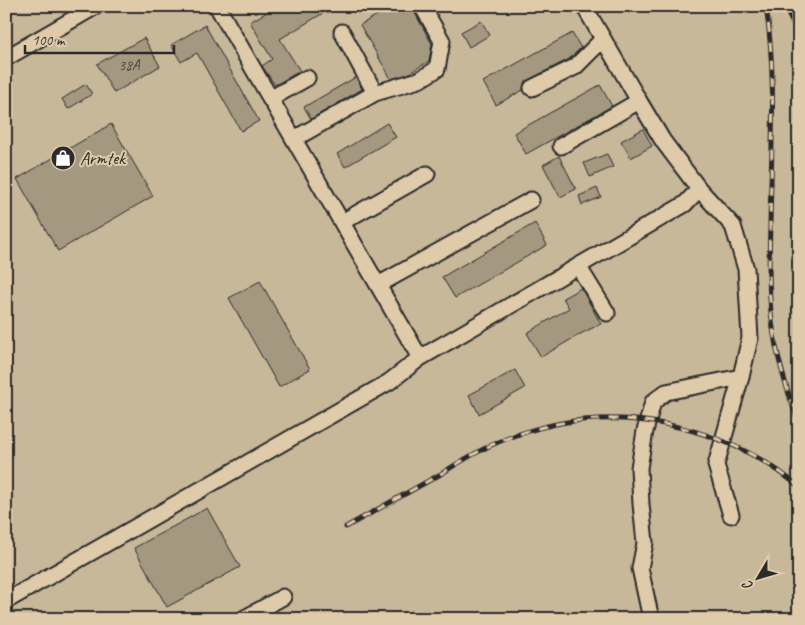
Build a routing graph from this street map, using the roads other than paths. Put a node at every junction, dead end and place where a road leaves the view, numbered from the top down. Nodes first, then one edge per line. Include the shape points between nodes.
1 (96, 6) edge
2 (217, 6) edge
3 (422, 6) edge
4 (584, 6) edge
5 (342, 32) dead end
6 (603, 39) junction
7 (6, 58) edge
8 (307, 78) dead end
9 (532, 88) dead end
10 (375, 93) junction
11 (270, 99) junction
12 (639, 100) junction
13 (294, 139) junction
14 (561, 146) dead end
15 (427, 174) dead end
16 (699, 189) junction
17 (531, 200) dead end
18 (342, 222) junction
19 (578, 266) junction
20 (378, 285) junction
21 (606, 313) dead end
22 (420, 358) junction
23 (741, 377) junction
24 (731, 515) dead end
25 (283, 597) dead end
26 (6, 602) edge
27 (243, 619) edge
28 (651, 619) edge

1 - 7 street
2 - 11 street
3 - 10 street via 442,41 437,69 419,80
4 - 6 street
5 - 10 street
6 - 9 street via 576,68
6 - 12 street
8 - 11 street
10 - 13 street
11 - 13 street
12 - 14 street
12 - 16 street via 663,141
13 - 18 street
15 - 18 street
16 - 19 street via 685,204
16 - 23 street via 732,226 746,269 750,338
17 - 20 street
18 - 20 street
19 - 21 street
19 - 22 street
20 - 22 street
22 - 26 street via 389,382
23 - 24 street via 716,465
23 - 28 street via 666,392 653,402 639,468 645,543 640,568
25 - 27 street

